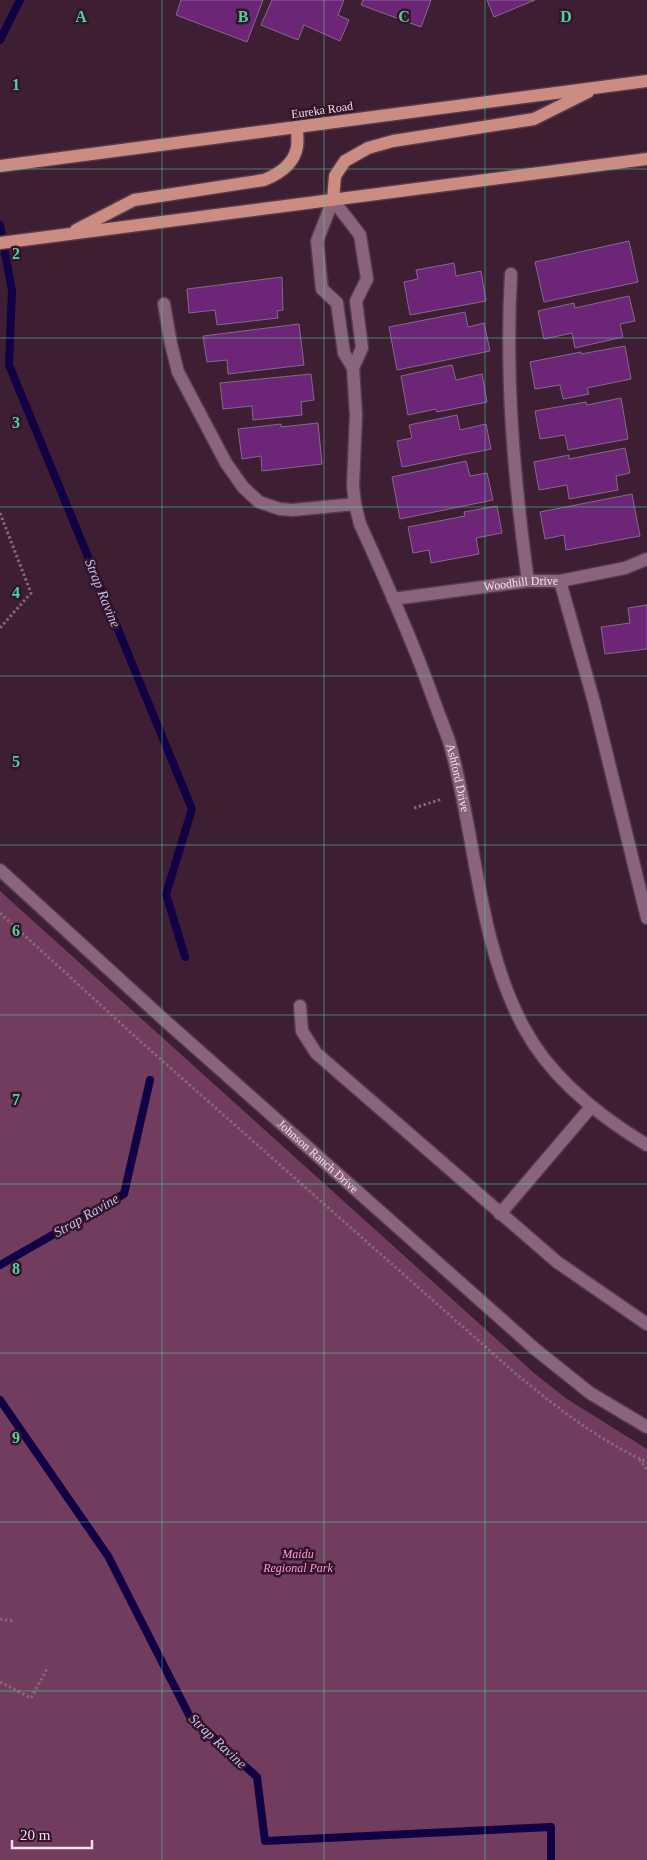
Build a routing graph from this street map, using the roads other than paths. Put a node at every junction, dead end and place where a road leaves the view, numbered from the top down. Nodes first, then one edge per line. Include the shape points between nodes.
1 (647, 81) edge
2 (597, 87) junction
3 (297, 127) junction
4 (647, 158) edge
5 (0, 166) edge
6 (333, 200) junction
7 (67, 234) junction
8 (0, 243) edge
9 (512, 274) dead end
10 (356, 301) junction
11 (337, 303) junction
12 (164, 304) dead end
13 (353, 368) junction
14 (355, 504) junction
15 (647, 559) edge
16 (528, 581) junction
17 (560, 582) junction
18 (393, 598) junction
19 (0, 870) edge
20 (647, 918) edge
21 (300, 1006) dead end
22 (592, 1107) junction
23 (647, 1145) edge
24 (500, 1214) junction
25 (647, 1324) edge
26 (647, 1427) edge

1 - 2 main road, Eureka Road
2 - 3 main road, Eureka Road
2 - 6 main road via 534,119 393,141 368,148 345,161 335,176
3 - 5 main road, Eureka Road
3 - 7 main road via 297,148 289,164 273,176 134,200
4 - 6 main road
6 - 7 main road
6 - 10 street via 360,235 367,279
6 - 11 street via 317,241 322,289
7 - 8 main road
9 - 16 street via 509,310 511,422
10 - 11 street
10 - 13 street, Ashford Drive via 362,348
11 - 13 street, Ashford Drive via 344,354
12 - 14 street via 178,372 226,464 247,492 259,502 280,509
13 - 14 street, Ashford Drive
14 - 18 street, Ashford Drive via 360,524
15 - 17 street, Woodhill Drive via 624,568
16 - 17 street, Woodhill Drive
16 - 18 street, Woodhill Drive
17 - 20 street via 594,702
18 - 22 street, Ashford Drive via 448,740 500,974 523,1027 551,1068
19 - 26 street, Johnson Ranch Drive via 535,1349 590,1393
21 - 24 street via 302,1030 316,1053
22 - 23 street, Ashford Drive
22 - 24 street
24 - 25 street via 557,1262

